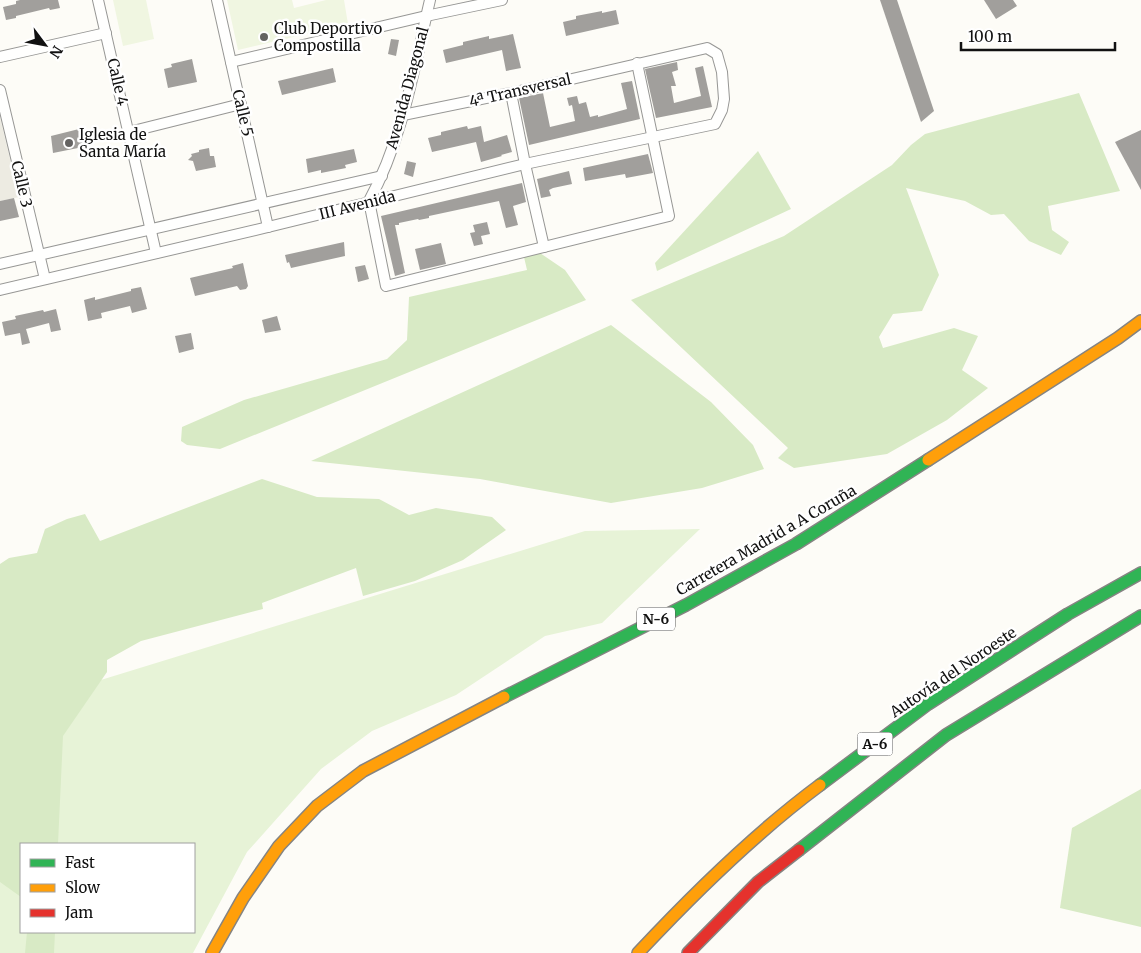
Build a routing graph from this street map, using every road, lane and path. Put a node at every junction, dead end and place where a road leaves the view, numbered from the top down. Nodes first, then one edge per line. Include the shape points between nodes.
1 (98, 0) edge
2 (217, 0) edge
3 (430, 0) edge
4 (502, 0) edge
5 (426, 16) junction
6 (106, 33) junction
7 (0, 57) edge
8 (231, 62) junction
9 (637, 63) junction
10 (0, 90) edge
11 (511, 93) junction
12 (241, 104) junction
13 (403, 115) junction
14 (715, 124) joint
15 (129, 132) junction
16 (653, 138) junction
17 (525, 164) junction
18 (382, 176) junction
19 (368, 201) junction
20 (263, 203) junction
21 (268, 227) junction
22 (151, 230) junction
23 (544, 247) junction
24 (156, 253) junction
25 (39, 255) junction
26 (0, 264) edge
27 (45, 279) junction
28 (0, 290) edge
29 (1141, 321) edge
30 (1141, 573) edge
31 (1141, 616) edge
32 (212, 953) edge
33 (638, 953) edge
34 (688, 953) edge

1 - 6 street, Calle 4
2 - 8 street, Calle 5
3 - 5 street, Avenida Diagonal
4 - 5 street
5 - 8 street
5 - 13 street, Avenida Diagonal
6 - 7 street
6 - 15 street, Calle 4
8 - 12 street, Calle 5
9 - 11 street, 4ª Transversal
9 - 14 street, 4ª Transversal via 707,48 716,54 722,72 724,99
9 - 16 street
10 - 25 street, Calle 3
11 - 13 street, 4ª Transversal
11 - 17 street
12 - 15 street
12 - 20 street, Calle 5
13 - 18 street, Avenida Diagonal
14 - 16 street, III Avenida
15 - 22 street, Calle 4
16 - 17 street, III Avenida
16 - 23 street via 669,216
17 - 19 street, III Avenida
17 - 23 street
18 - 19 street, Avenida Diagonal
18 - 20 street, III Avenida
19 - 21 street, III Avenida
19 - 23 street via 386,286
20 - 21 street, Calle 5
20 - 22 street, III Avenida
21 - 24 street, III Avenida
22 - 24 street, Calle 4
22 - 25 street, III Avenida
24 - 27 street, III Avenida
25 - 26 street, III Avenida
25 - 27 street, Calle 3
27 - 28 street, III Avenida
29 - 32 highway, Carretera Madrid a A Coruña / N-6 via 796,544 686,605 362,771 317,806 279,846 243,898
30 - 33 highway, Autovía del Noroeste / A-6 via 1068,614 928,704 797,802 685,903
31 - 34 highway, A-6 via 946,735 758,882

